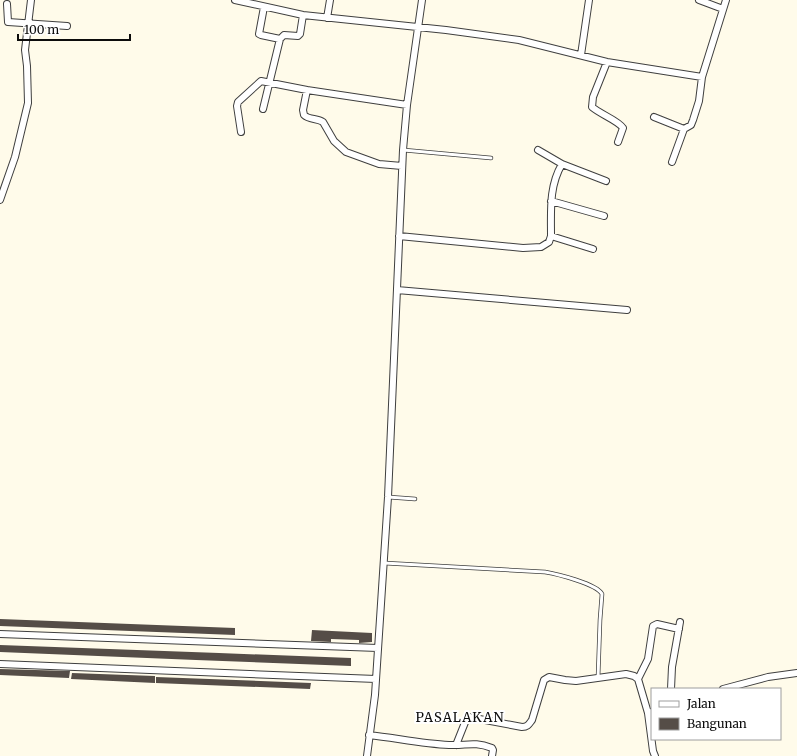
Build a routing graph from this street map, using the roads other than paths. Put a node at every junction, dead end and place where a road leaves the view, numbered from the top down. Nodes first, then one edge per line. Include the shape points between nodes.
1 (31, 0) edge
2 (235, 0) edge
3 (330, 0) edge
4 (422, 0) edge
5 (589, 0) edge
6 (699, 0) edge
7 (726, 0) edge
8 (7, 4) dead end
9 (264, 7) junction
10 (723, 9) junction
11 (303, 15) junction
12 (327, 18) junction
13 (28, 23) junction
14 (67, 26) dead end
15 (419, 28) junction
16 (280, 39) junction
17 (581, 55) junction
18 (607, 62) junction
19 (702, 77) junction
20 (269, 82) junction
21 (307, 90) junction
22 (406, 105) junction
23 (262, 109) dead end
24 (654, 117) dead end
25 (684, 129) junction
26 (241, 132) dead end
27 (618, 142) dead end
28 (402, 150) junction
29 (538, 150) dead end
30 (491, 158) dead end
31 (672, 162) dead end
32 (562, 164) junction
33 (402, 166) junction
34 (606, 181) dead end
35 (0, 200) edge
36 (551, 201) junction
37 (604, 216) dead end
38 (399, 236) junction
39 (551, 236) junction
40 (593, 249) dead end
41 (397, 290) junction
42 (628, 310) dead end
43 (388, 497) junction
44 (415, 499) dead end
45 (383, 563) junction
46 (0, 634) edge
47 (378, 648) junction
48 (0, 664) edge
49 (797, 673) edge
50 (598, 678) junction
51 (376, 679) junction
52 (638, 679) junction
53 (671, 688) edge
54 (727, 688) edge
55 (650, 713) edge
56 (651, 726) edge
57 (369, 735) junction
58 (652, 740) edge
59 (456, 745) junction
60 (367, 756) edge
61 (492, 756) edge
62 (656, 756) edge

1 - 13 street
2 - 9 street
3 - 12 street
4 - 15 street
5 - 17 street
6 - 10 street
7 - 10 street
8 - 13 street via 8,22
9 - 11 street
9 - 16 street via 259,34
10 - 19 street
11 - 12 street
11 - 16 street via 300,34 287,34
12 - 15 street
13 - 14 street
13 - 35 street via 25,50 28,96 26,114
15 - 17 street via 518,40
15 - 22 street
16 - 20 street
17 - 18 street
18 - 19 street
18 - 27 street via 593,97 592,107 622,125
19 - 25 street via 693,120 691,125
20 - 21 street
20 - 23 street
20 - 26 street via 261,81 238,102
21 - 22 street
21 - 33 street via 304,114 323,122 341,149 379,164
22 - 28 street
24 - 25 street
25 - 31 street
28 - 30 lane
28 - 33 street
29 - 32 street
32 - 34 street
32 - 36 street via 554,181
33 - 38 street
36 - 37 street
36 - 39 street
38 - 39 street via 523,248 546,246
38 - 41 street
39 - 40 street
41 - 42 street
41 - 43 street
43 - 44 lane
43 - 45 street
45 - 47 street
45 - 50 lane via 545,572 560,574 596,588 602,594
46 - 47 street
47 - 51 street
48 - 51 street
49 - 54 street via 768,677
50 - 52 street via 626,674
50 - 59 street via 576,681 549,677 544,680 529,725 522,727 470,717 466,720
51 - 57 street
52 - 53 street via 648,659 652,626 679,626
52 - 55 street
55 - 56 street
57 - 59 street
57 - 60 street
58 - 62 street
59 - 61 street via 484,745 493,749

